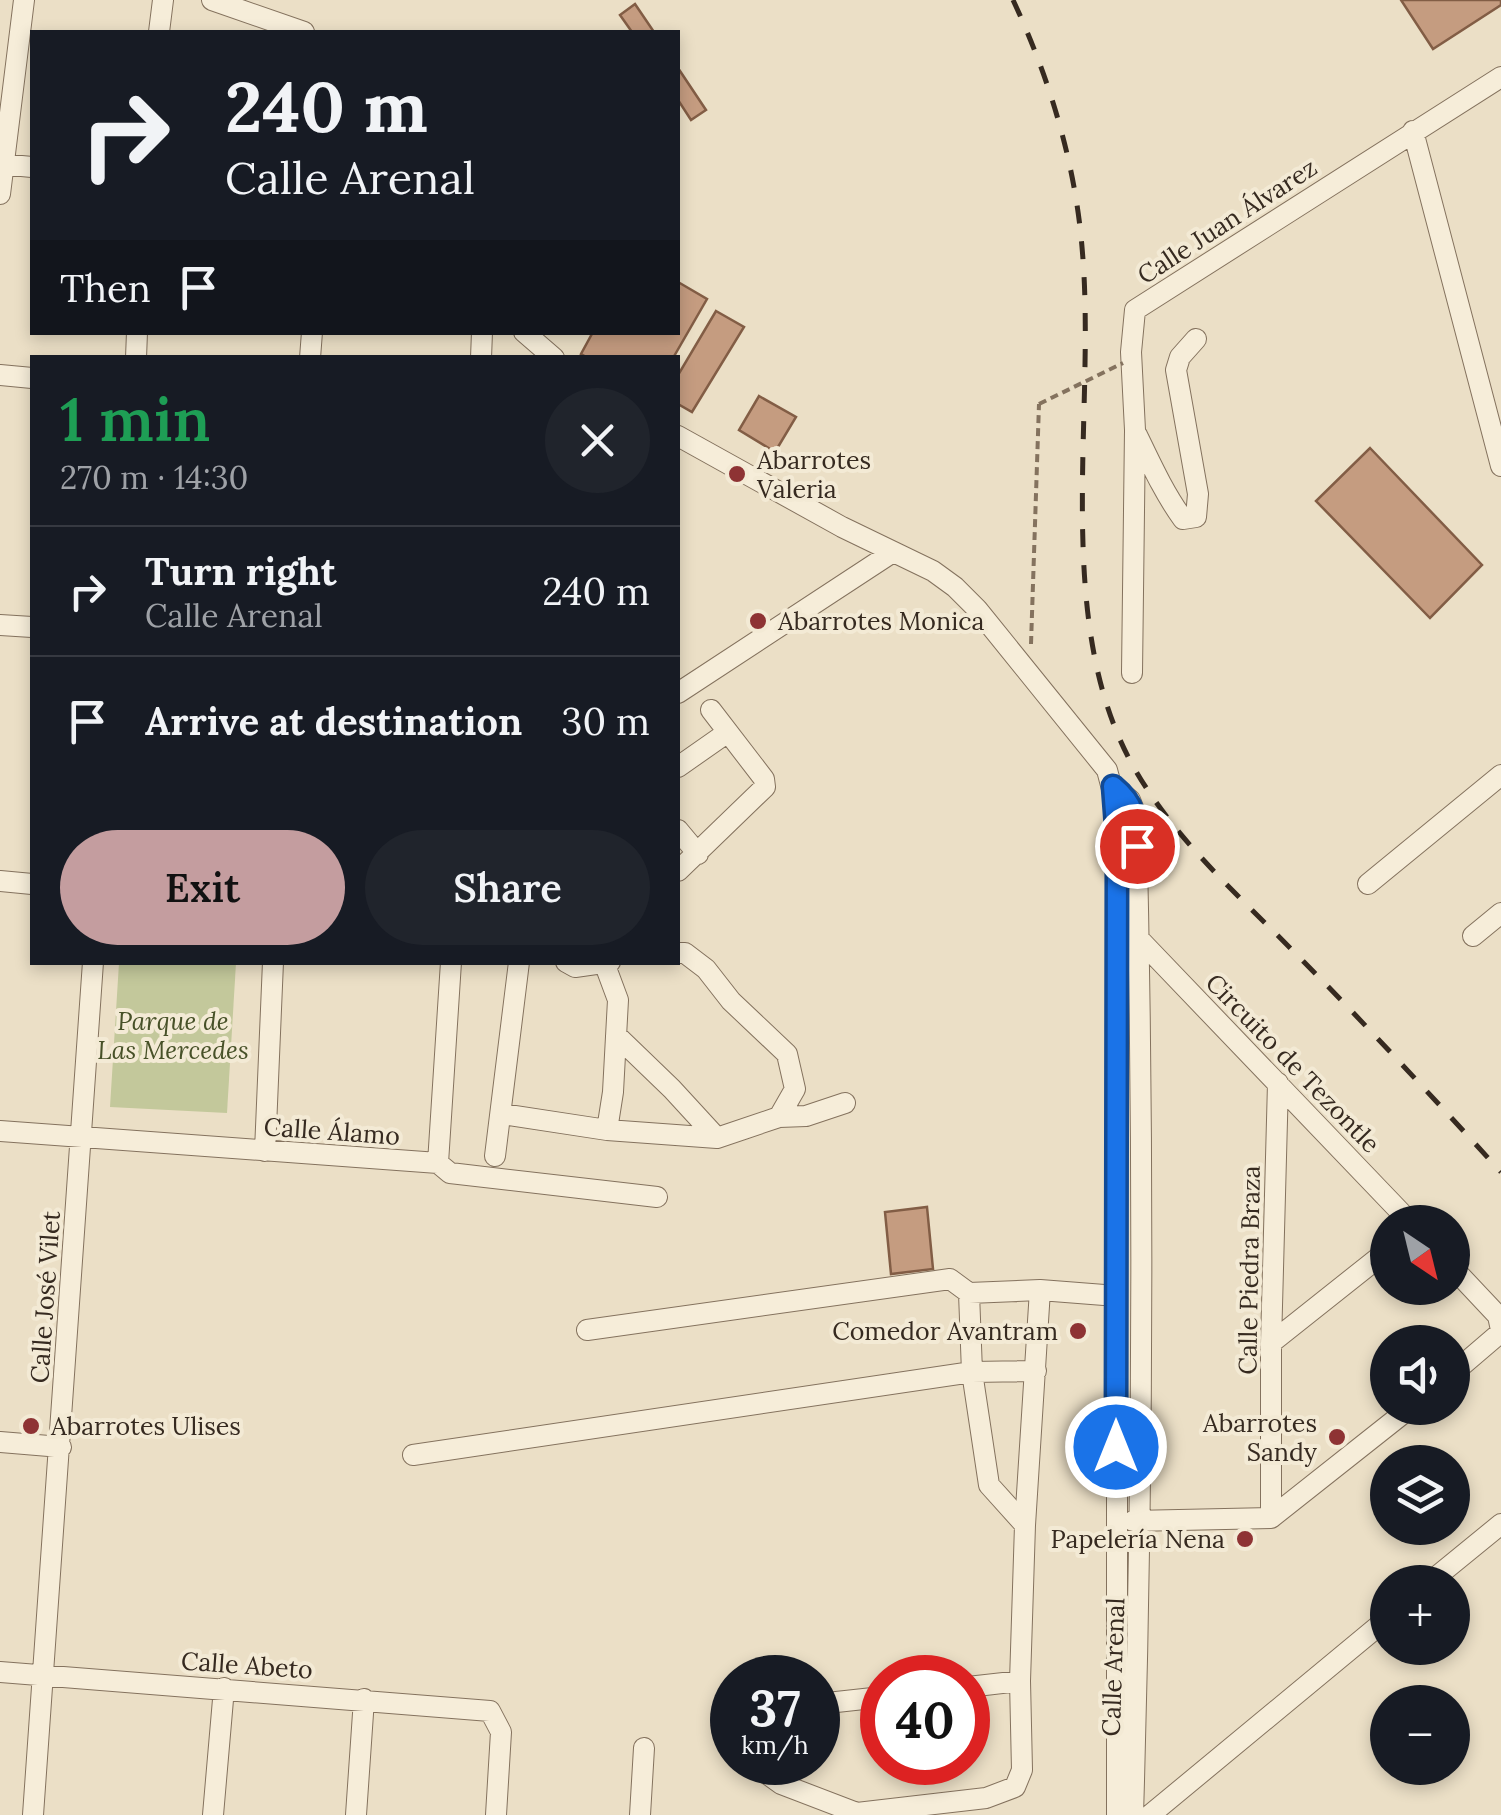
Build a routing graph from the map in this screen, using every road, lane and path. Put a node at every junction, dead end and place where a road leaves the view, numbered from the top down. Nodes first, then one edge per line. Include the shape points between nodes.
1 (24, 0) edge
2 (163, 0) edge
3 (212, 0) edge
4 (159, 30) edge
5 (298, 30) edge
6 (1501, 77) edge
7 (1413, 131) junction
8 (2, 164) edge
9 (30, 167) edge
10 (0, 194) edge
11 (527, 335) edge
12 (1196, 339) dead end
13 (551, 355) edge
14 (1123, 363) dead end
15 (0, 376) edge
16 (30, 378) edge
17 (1134, 430) junction
18 (680, 437) edge
19 (1501, 466) edge
20 (893, 552) junction
21 (0, 624) edge
22 (30, 627) edge
23 (1018, 659) junction
24 (1132, 673) dead end
25 (683, 685) edge
26 (711, 710) dead end
27 (728, 732) junction
28 (680, 766) edge
29 (1501, 774) edge
30 (1113, 786) junction
31 (680, 832) edge
32 (698, 854) junction
33 (680, 869) edge
34 (0, 881) edge
35 (30, 884) edge
36 (1368, 884) dead end
37 (1501, 913) edge
38 (1473, 936) dead end
39 (1139, 939) junction
40 (680, 953) edge
41 (92, 965) edge
42 (274, 965) edge
43 (450, 965) edge
44 (519, 965) edge
45 (571, 965) edge
46 (597, 965) edge
47 (608, 965) edge
48 (616, 1035) junction
49 (1278, 1082) junction
50 (845, 1103) dead end
51 (502, 1114) junction
52 (778, 1118) junction
53 (606, 1130) junction
54 (0, 1131) edge
55 (716, 1138) junction
56 (81, 1139) junction
57 (265, 1151) junction
58 (495, 1156) dead end
59 (438, 1164) junction
60 (656, 1197) dead end
61 (1394, 1205) edge
62 (1370, 1264) edge
63 (1470, 1286) edge
64 (1040, 1290) junction
65 (969, 1292) junction
66 (1116, 1296) junction
67 (587, 1330) dead end
68 (1501, 1331) edge
69 (1271, 1342) junction
70 (1470, 1358) edge
71 (972, 1372) junction
72 (1036, 1372) junction
73 (1389, 1425) edge
74 (0, 1442) edge
75 (60, 1447) junction
76 (413, 1456) dead end
77 (1271, 1518) junction
78 (1142, 1520) junction
79 (1116, 1522) junction
80 (1501, 1524) edge
81 (1025, 1525) junction
82 (1451, 1565) edge
83 (1370, 1633) edge
84 (0, 1672) edge
85 (42, 1674) junction
86 (1020, 1681) junction
87 (990, 1684) edge
88 (224, 1688) junction
89 (364, 1699) junction
90 (644, 1748) dead end
91 (784, 1785) edge
92 (33, 1815) edge
93 (212, 1815) edge
94 (356, 1815) edge
95 (496, 1815) edge
96 (640, 1815) edge
97 (1117, 1815) edge
98 (1133, 1815) edge
99 (1150, 1815) edge

1 - 8 street
2 - 4 street
3 - 5 street
6 - 7 street, Calle Juan Álvarez
7 - 17 street, Calle Juan Álvarez via 1135,310
7 - 19 street
8 - 9 street
8 - 10 street
11 - 13 street
12 - 17 street via 1176,370 1198,494 1196,518 1183,519
14 - 23 path, bridge via 1039,404 1031,648
15 - 16 street
17 - 24 street, Calle Juan Álvarez
18 - 20 street
20 - 23 street via 955,587
20 - 25 street
21 - 22 street
23 - 30 street
26 - 27 street
27 - 28 street
27 - 32 street via 765,787
29 - 36 street
30 - 39 street, Calle Arenal via 1136,815
30 - 66 street, Calle Arenal
31 - 32 street
32 - 33 street
34 - 35 street
37 - 38 street
39 - 49 street, Circuito de Tezontle
39 - 78 street, Calle Arenal
40 - 52 street via 706,969 787,1054 795,1089
41 - 56 street, Calle José Vilet
42 - 57 street
43 - 59 street
44 - 51 street
45 - 46 street
47 - 48 street via 618,1000
48 - 53 street
48 - 55 street
49 - 61 street, Circuito de Tezontle
49 - 69 street, Calle Piedra Braza
50 - 52 street
51 - 53 street
51 - 58 street
52 - 55 street
53 - 55 street
54 - 56 street, Calle Álamo
56 - 57 street, Calle Álamo
56 - 75 street, Calle José Vilet
57 - 59 street, Calle Álamo
59 - 60 street, Calle Álamo via 450,1173
62 - 69 street
63 - 68 street via 1498,1316
64 - 65 street
64 - 66 street
64 - 72 street
65 - 67 street via 950,1279
65 - 71 street
66 - 79 street, Calle Arenal
68 - 70 street
69 - 77 street, Calle Piedra Braza
71 - 72 street
71 - 76 street
71 - 81 street via 989,1485
72 - 81 street
73 - 77 street
74 - 75 street
75 - 85 street, Calle José Vilet
77 - 78 street
78 - 79 street
78 - 98 street, Calle Arenal
79 - 97 street, Calle Arenal
80 - 82 street
81 - 86 street
83 - 99 street
84 - 85 street, Calle Abeto
85 - 88 street, Calle Abeto
85 - 92 street, Calle José Vilet
86 - 87 street
86 - 91 street via 1022,1770 1014,1786 986,1798 858,1812
88 - 89 street, Calle Abeto
88 - 93 street
89 - 94 street
89 - 95 street, Calle Abeto via 490,1711 502,1732
90 - 96 street

